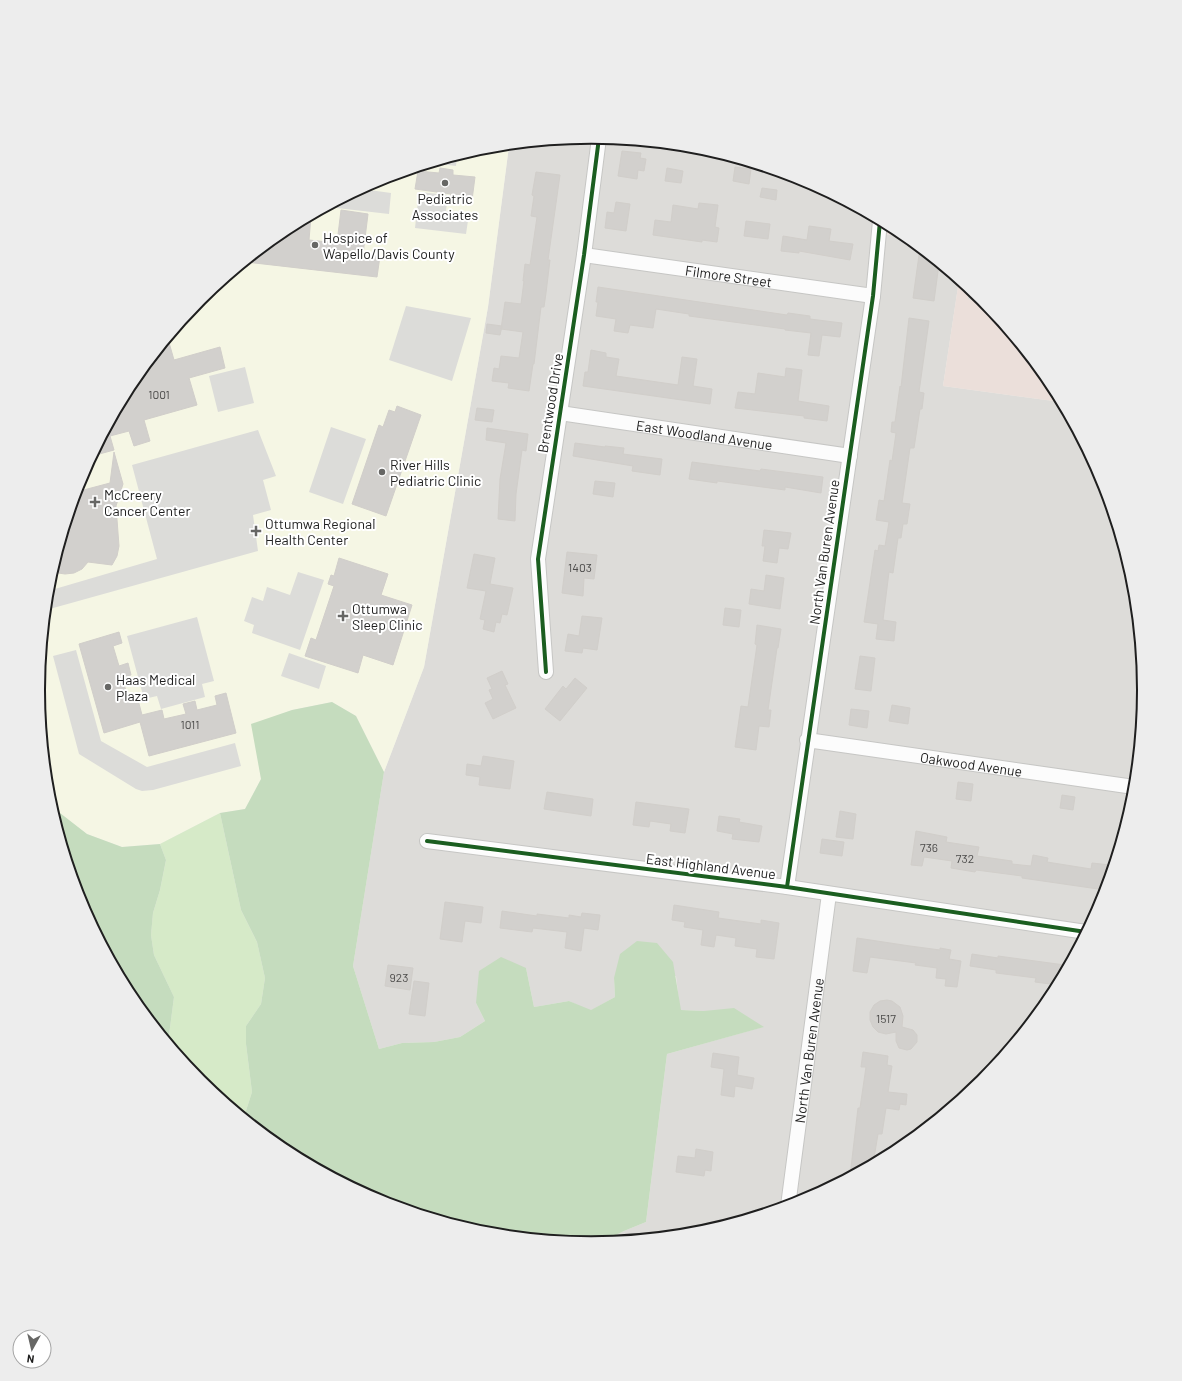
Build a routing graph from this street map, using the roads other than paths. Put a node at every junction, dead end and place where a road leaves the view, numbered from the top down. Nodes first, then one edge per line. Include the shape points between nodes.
1 (598, 144) edge
2 (879, 228) edge
3 (584, 255) junction
4 (873, 296) junction
5 (560, 413) junction
6 (850, 456) junction
7 (546, 672) dead end
8 (807, 740) junction
9 (1129, 786) edge
10 (427, 842) dead end
11 (787, 887) junction
12 (829, 894) junction
13 (1081, 931) edge
14 (789, 1199) edge

1 - 3 street, Brentwood Drive
2 - 4 street, North Van Buren Avenue
3 - 4 street, Filmore Street
3 - 5 street, Brentwood Drive
4 - 6 street, North Van Buren Avenue
5 - 6 street, East Woodland Avenue
5 - 7 street, Brentwood Drive via 538,559
6 - 8 street, North Van Buren Avenue
8 - 9 street, Oakwood Avenue
8 - 11 street, North Van Buren Avenue
10 - 11 street, East Highland Avenue
11 - 12 street, East Highland Avenue
12 - 13 street, East Highland Avenue
12 - 14 street, North Van Buren Avenue

